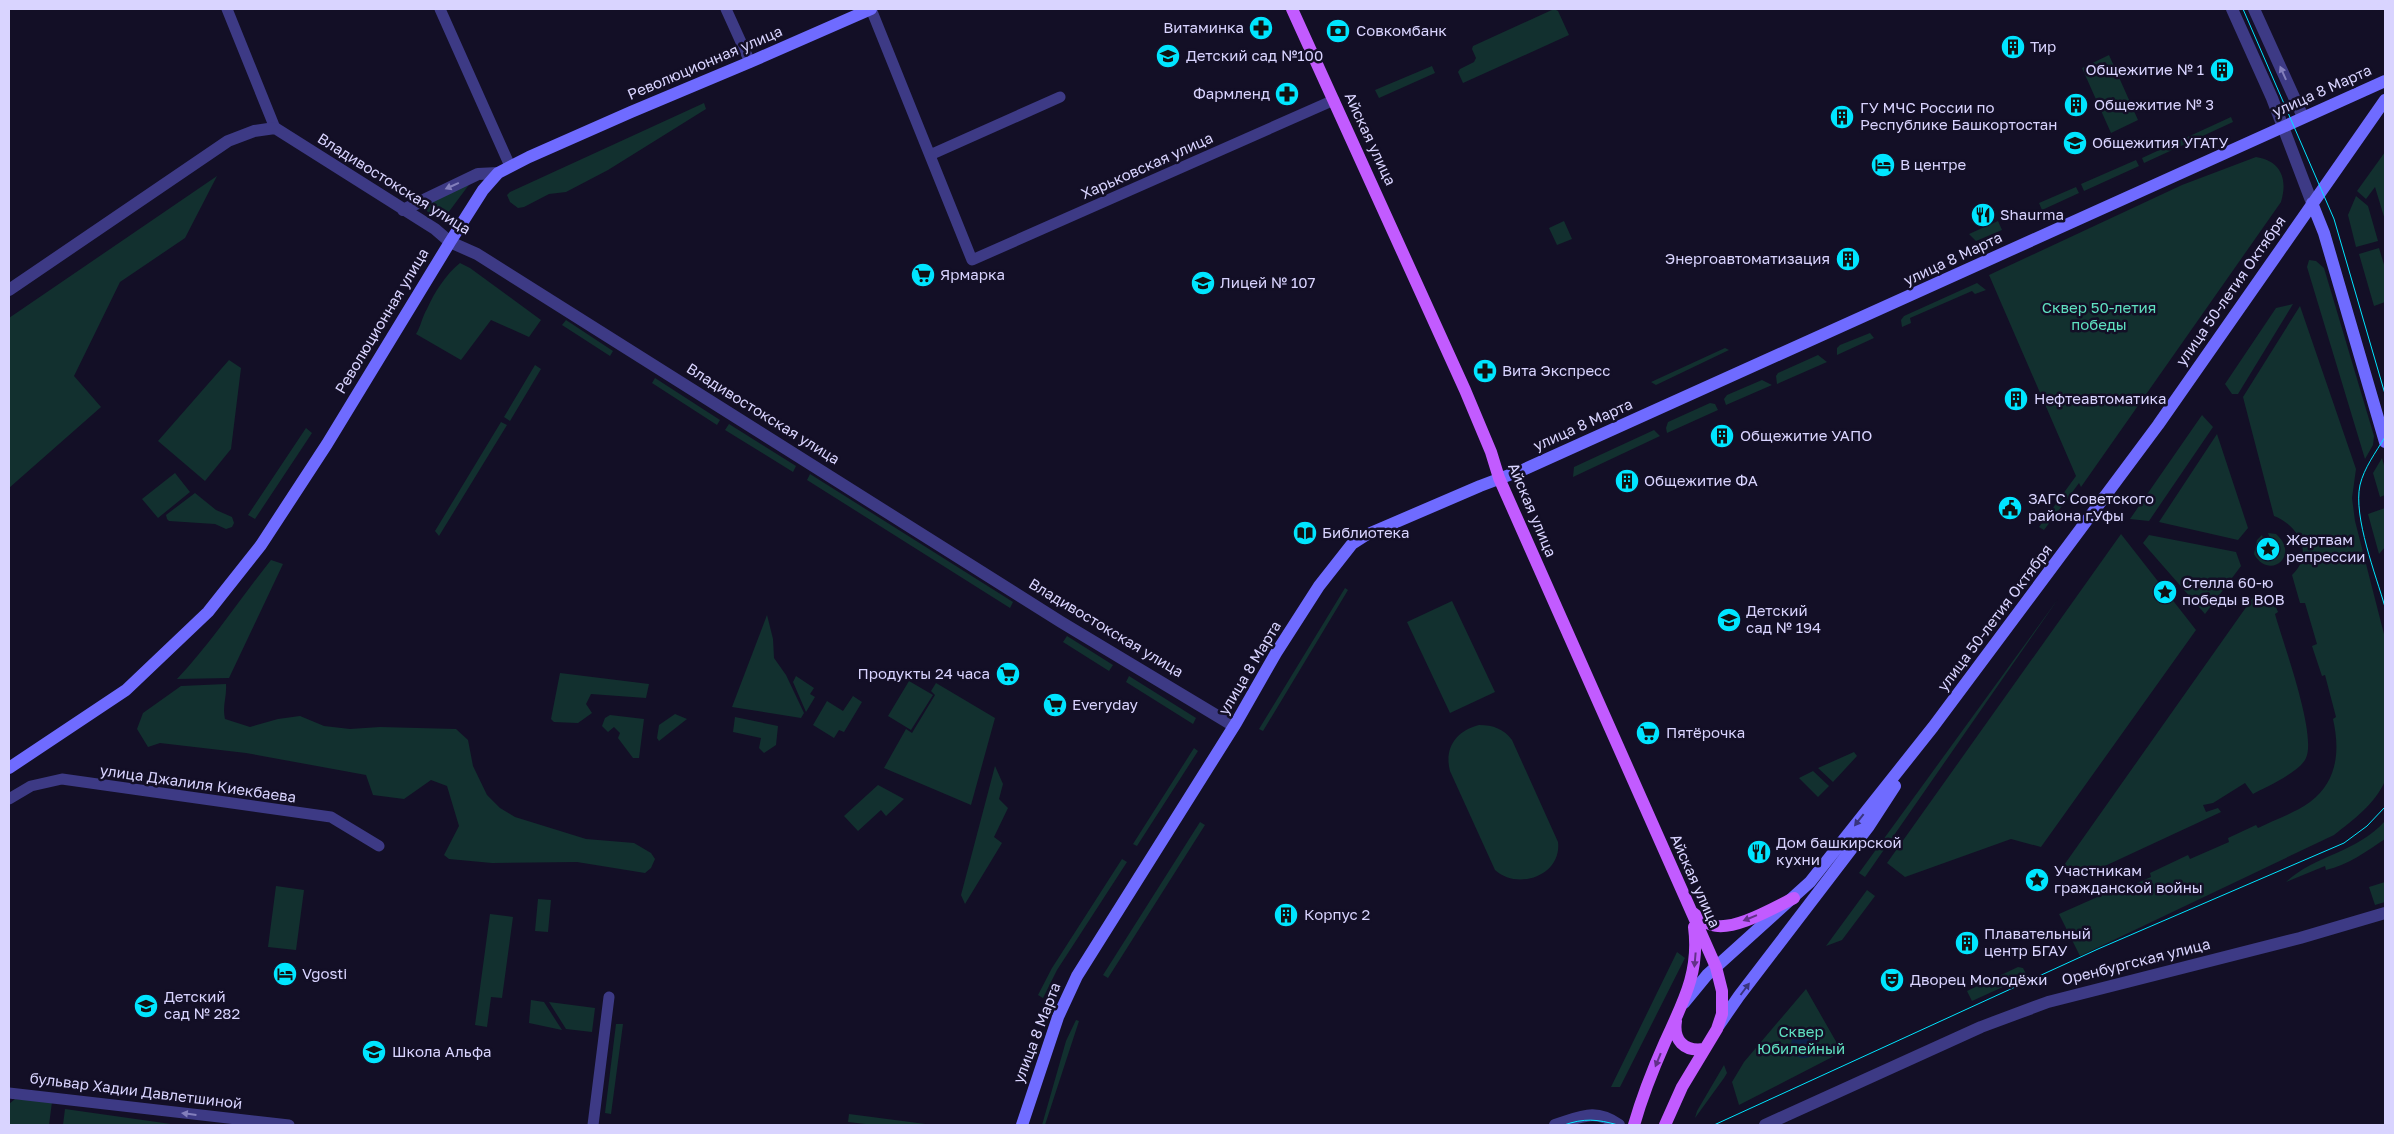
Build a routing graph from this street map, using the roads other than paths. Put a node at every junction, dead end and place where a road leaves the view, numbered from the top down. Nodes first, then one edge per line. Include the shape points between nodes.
1 (227, 9) edge
2 (440, 9) edge
3 (726, 9) edge
4 (871, 9) edge
5 (1292, 9) edge
6 (2232, 9) edge
7 (2254, 9) edge
8 (750, 62) junction
9 (2385, 81) edge
10 (1060, 97) dead end
11 (1334, 100) junction
12 (2385, 100) edge
13 (2303, 117) junction
14 (2283, 126) junction
15 (276, 128) junction
16 (930, 155) junction
17 (504, 170) junction
18 (2312, 203) junction
19 (403, 210) junction
20 (450, 242) junction
21 (9, 290) edge
22 (2385, 442) edge
23 (1499, 478) junction
24 (1234, 726) junction
25 (1933, 727) junction
26 (9, 768) edge
27 (9, 799) edge
28 (379, 846) dead end
29 (1794, 898) junction
30 (1692, 912) junction
31 (2385, 913) edge
32 (1716, 967) junction
33 (609, 997) dead end
34 (1680, 1010) junction
35 (1717, 1029) junction
36 (1704, 1049) junction
37 (11, 1095) edge
38 (258, 1124) edge
39 (289, 1125) edge
40 (593, 1125) edge
41 (1022, 1125) edge
42 (1556, 1125) edge
43 (1618, 1125) edge
44 (1634, 1125) edge
45 (1665, 1125) edge
46 (1764, 1125) edge

1 - 15 street
2 - 17 street
3 - 8 street
4 - 8 main road, Революционная улица
4 - 16 street
5 - 11 main road, Айская улица
6 - 14 street
13 -> 7 street
8 - 17 main road, Революционная улица
9 - 13 main road, улица 8 Марта
10 - 16 street
11 - 16 street, Харьковская улица via 972,260
11 - 23 main road, Айская улица via 1465,390
12 - 18 main road, улица 50-летия Октября
13 - 14 main road, улица 8 Марта
14 - 18 street
14 - 23 main road, улица 8 Марта
15 - 19 street, Владивостокская улица
15 - 21 street via 254,131 228,141
17 -> 19 street via 478,174
17 - 20 main road, Революционная улица via 483,190
18 - 22 main road via 2324,233
18 - 25 main road, улица 50-летия Октября via 2158,425
19 - 20 street, Владивостокская улица
20 - 24 street, Владивостокская улица via 508,273 1061,622
20 - 26 main road, Революционная улица via 327,444 261,545 208,612 126,690
23 - 24 main road, улица 8 Марта via 1352,544 1319,586
23 - 30 main road, Айская улица
24 - 41 main road, улица 8 Марта via 1077,976 1058,1016
25 -> 29 main road, улица 50-летия Октября via 1834,853
35 -> 25 main road via 1869,826
27 - 28 street, улица Джалиля Киекбаева via 31,786 62,779 331,817
29 -> 30 main road via 1726,926 1712,926
29 - 32 main road, улица 50-летия Октября
30 - 32 main road, Айская улица
30 -> 34 main road, улица 50-летия Октября via 1696,958
31 - 46 street, Оренбургская улица via 2048,1002 1981,1027
32 - 34 main road, улица 50-летия Октября
32 - 35 main road, Айская улица via 1723,1003
33 - 40 street
34 - 36 main road via 1675,1031 1681,1044 1695,1050
34 -> 44 main road, улица 50-летия Октября via 1648,1083
35 - 36 main road
36 - 45 main road
38 -> 37 street, бульвар Хадии Давлетшиной
38 - 39 street, бульвар Хадии Давлетшиной
42 - 43 street via 1595,1114

